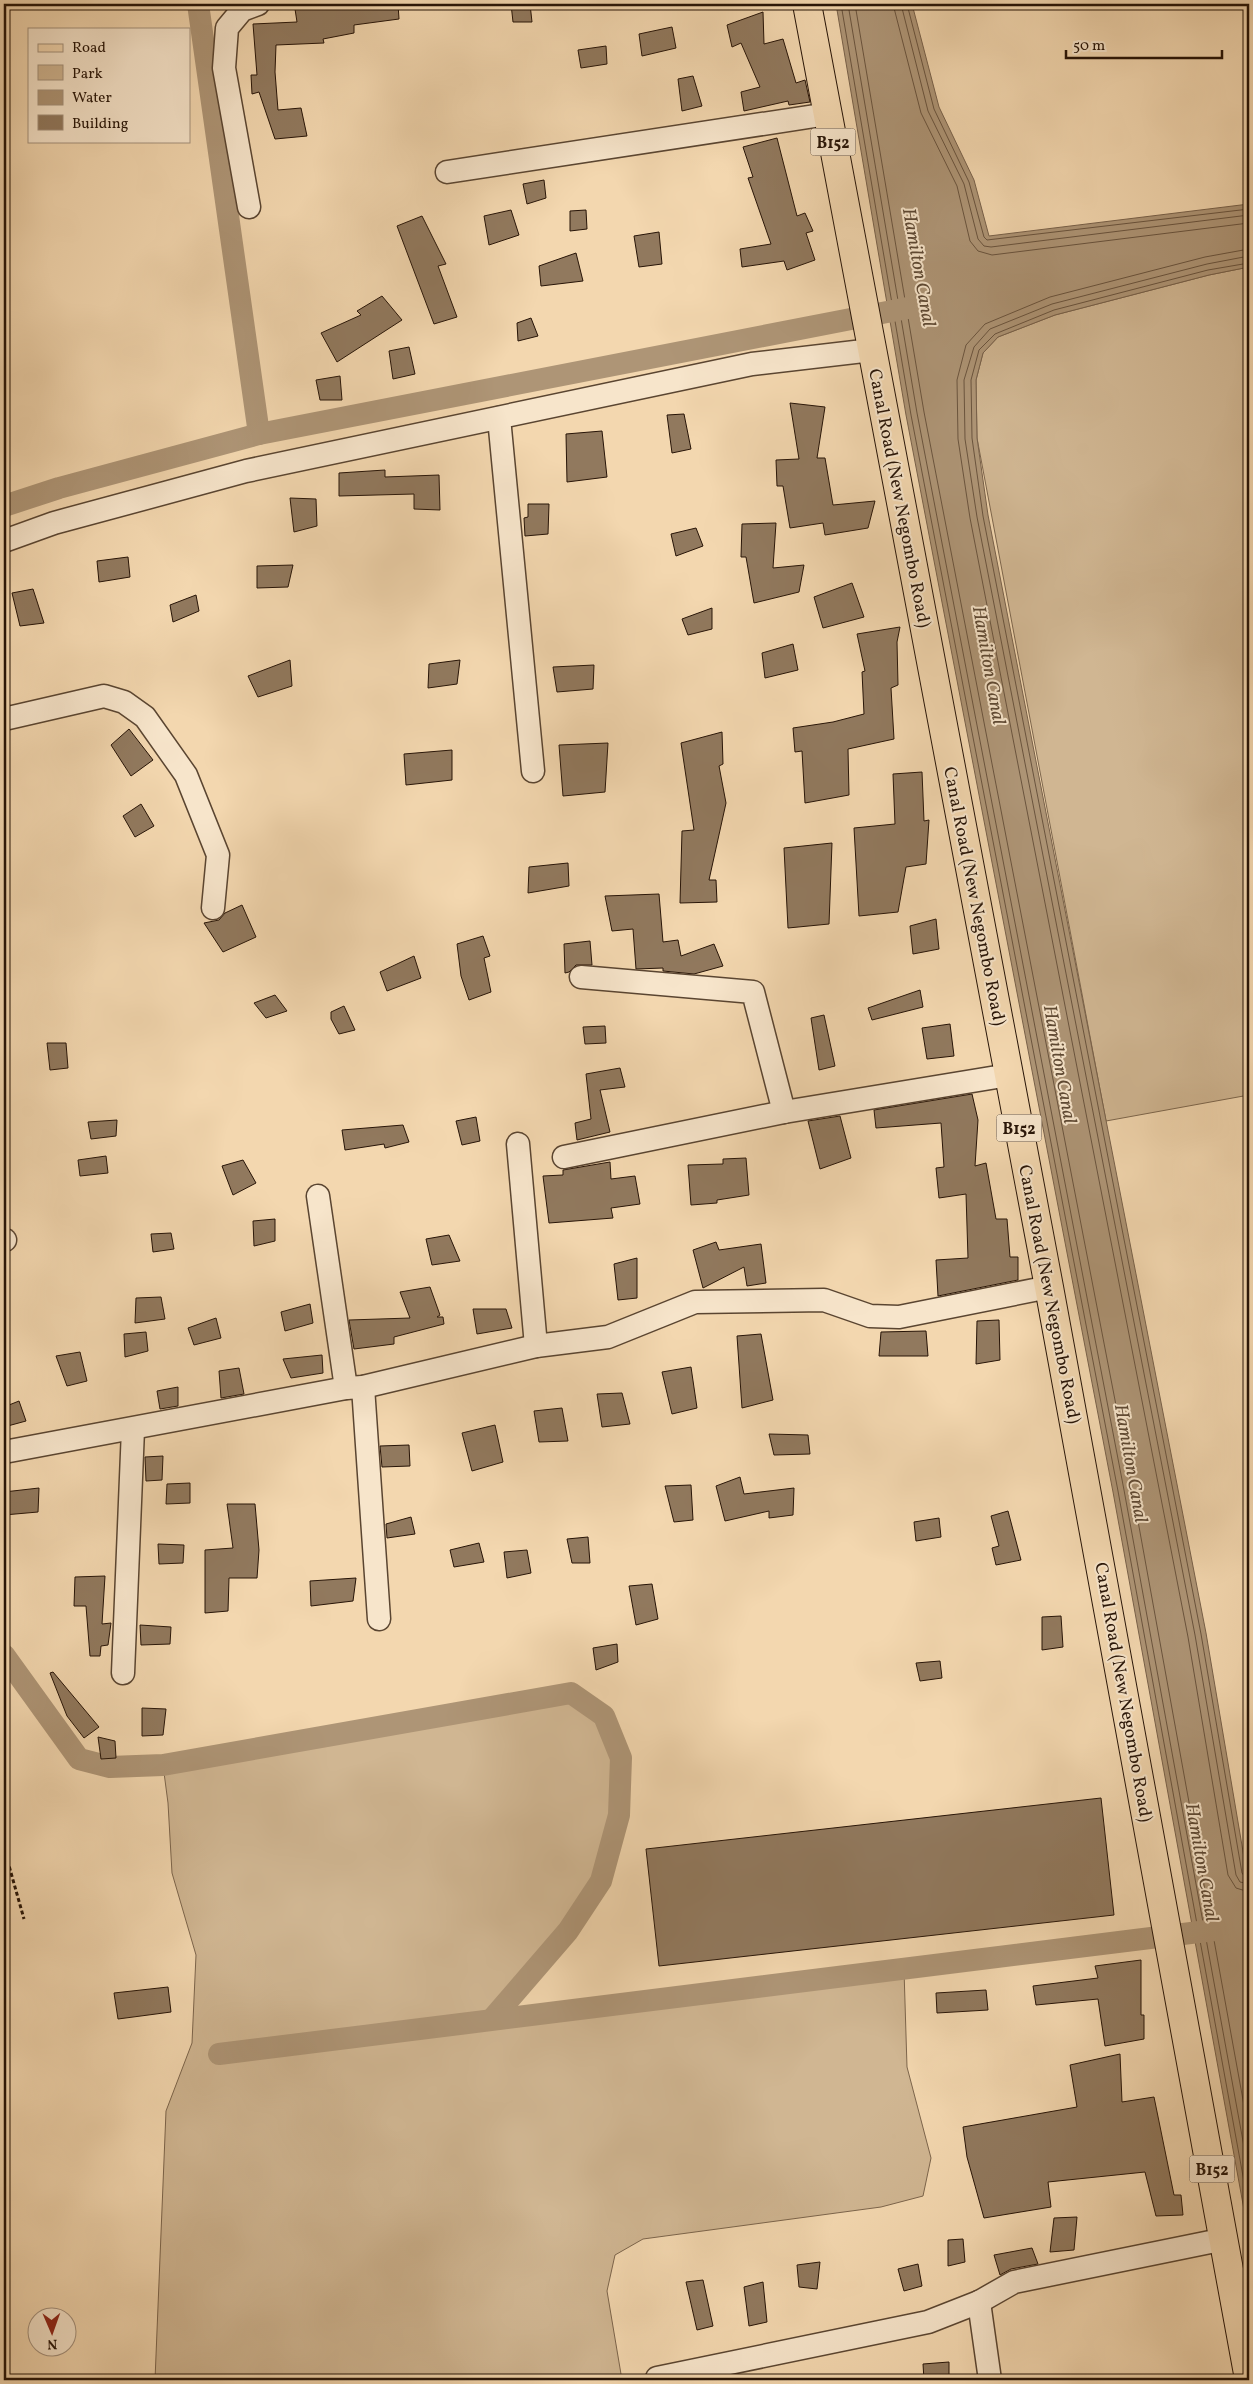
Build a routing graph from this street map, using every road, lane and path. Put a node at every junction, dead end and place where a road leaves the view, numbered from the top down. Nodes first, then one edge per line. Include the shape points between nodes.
1 (258, 4) edge
2 (807, 4) edge
3 (828, 114) junction
4 (447, 172) dead end
5 (249, 207) dead end
6 (871, 345) junction
7 (499, 418) junction
8 (4, 541) edge
9 (4, 719) edge
10 (533, 771) dead end
11 (213, 908) dead end
12 (581, 977) dead end
13 (1009, 1075) junction
14 (784, 1112) junction
15 (518, 1144) dead end
16 (564, 1157) dead end
17 (318, 1196) dead end
18 (1049, 1287) junction
19 (536, 1346) junction
20 (354, 1387) junction
21 (134, 1429) junction
22 (4, 1452) edge
23 (379, 1619) dead end
24 (123, 1673) dead end
25 (4, 1848) edge
26 (24, 1919) dead end
27 (1225, 2240) junction
28 (979, 2302) junction
29 (657, 2378) dead end
30 (1249, 2379) edge
31 (990, 2380) edge

1 - 5 street via 242,10 227,28 224,68
2 - 3 main road, Canal Road (New Negombo Road) / B152
3 - 4 street
3 - 6 main road, Canal Road (New Negombo Road) / B152
6 - 7 street via 752,364
6 - 13 main road, Canal Road (New Negombo Road) / B152
7 - 8 street via 246,471 54,523
7 - 10 street
9 - 11 street via 104,696 124,702 145,717 186,775 218,855
12 - 14 street via 753,992
13 - 14 street
13 - 18 main road, Canal Road (New Negombo Road) / B152
14 - 16 street
15 - 19 street
17 - 20 street
18 - 19 street via 899,1317 870,1316 824,1300 695,1302 608,1337
18 - 27 main road, Canal Road (New Negombo Road) / B152
19 - 20 street
20 - 21 street
20 - 23 street
21 - 22 street
21 - 24 street
25 - 26 path
27 - 28 street via 1014,2282
27 - 30 main road, Canal Road (New Negombo Road) / B152
28 - 29 street via 928,2322
28 - 31 street

